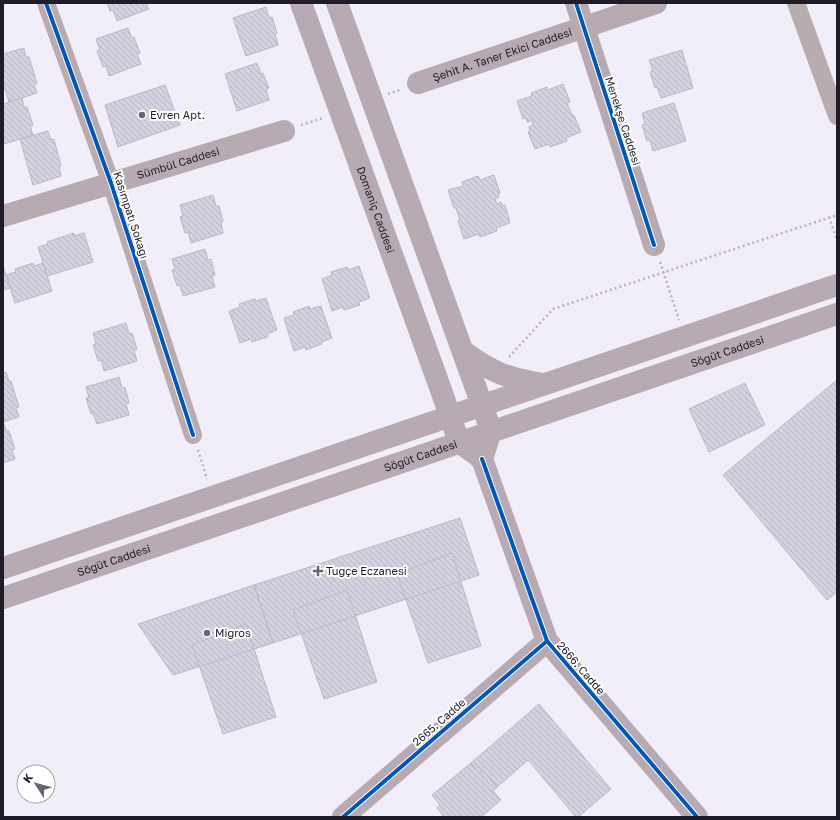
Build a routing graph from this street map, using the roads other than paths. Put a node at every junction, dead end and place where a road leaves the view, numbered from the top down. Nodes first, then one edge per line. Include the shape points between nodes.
1 (46, 3) edge
2 (301, 3) edge
3 (337, 3) edge
4 (576, 3) edge
5 (656, 3) edge
6 (796, 3) edge
7 (584, 28) junction
8 (418, 84) road end
9 (837, 116) edge
10 (284, 131) road end
11 (111, 183) junction
12 (3, 216) edge
13 (654, 245) road end
14 (837, 285) edge
15 (837, 314) edge
16 (464, 352) junction
17 (545, 384) junction
18 (483, 405) junction
19 (450, 416) junction
20 (491, 431) junction
21 (193, 435) road end
22 (459, 442) junction
23 (482, 459) junction
24 (3, 568) edge
25 (3, 598) edge
26 (546, 641) junction
27 (343, 817) edge
28 (698, 817) edge

1 - 11 street, Kasımpatı Sokağı
2 - 19 main road, Domaniç Caddesi
3 - 16 main road
4 - 7 main road, Menekşe Caddesi
5 - 7 main road, Şehit A. Taner Ekici Caddesi
6 - 9 street
7 - 8 main road, Şehit A. Taner Ekici Caddesi
7 - 13 main road, Menekşe Caddesi
10 - 11 main road, Sümbül Caddesi
11 - 12 main road, Sümbül Caddesi
11 - 21 street, Kasımpatı Sokağı
14 - 17 main road
15 - 20 main road, Söğüt Caddesi
16 - 17 main road via 495,372 519,380
16 - 18 main road
17 - 18 main road
18 - 19 main road
18 - 20 main road
19 - 22 main road, Domaniç Caddesi
19 - 24 main road
20 - 22 main road, Söğüt Caddesi
20 - 23 main road
22 - 23 main road
22 - 25 main road, Söğüt Caddesi
23 - 26 main road, 2666. Cadde
26 - 27 main road, 2665. Cadde
26 - 28 main road, 2666. Cadde

